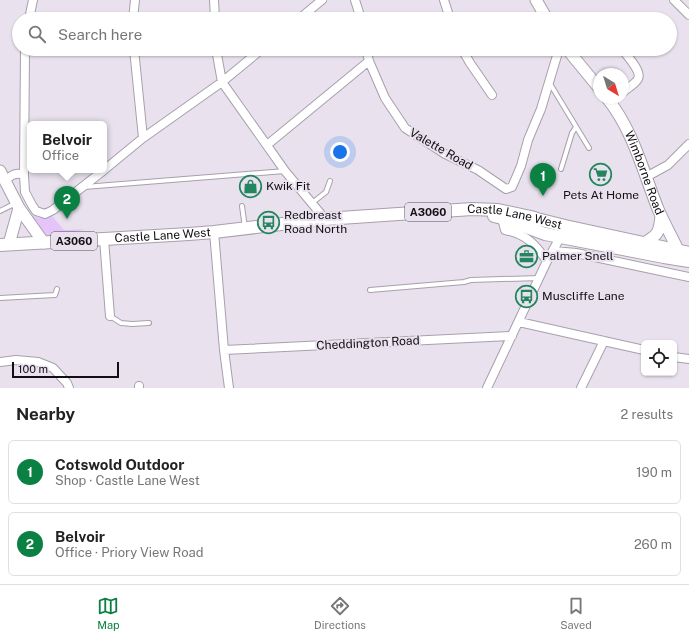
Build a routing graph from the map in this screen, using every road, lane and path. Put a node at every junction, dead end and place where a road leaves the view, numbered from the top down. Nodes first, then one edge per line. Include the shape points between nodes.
1 (33, 0) edge
2 (135, 0) edge
3 (214, 0) edge
4 (322, 0) edge
5 (355, 0) edge
6 (444, 0) edge
7 (536, 0) edge
8 (674, 0) edge
9 (30, 12) edge
10 (134, 12) edge
11 (215, 12) edge
12 (307, 12) edge
13 (358, 12) edge
14 (448, 12) edge
15 (543, 12) edge
16 (689, 15) edge
17 (25, 56) edge
18 (135, 56) edge
19 (217, 56) edge
20 (254, 56) edge
21 (368, 56) edge
22 (466, 56) edge
23 (557, 56) edge
24 (573, 56) edge
25 (627, 56) edge
26 (369, 61) junction
27 (593, 81) edge
28 (222, 82) junction
29 (549, 82) junction
30 (629, 87) edge
31 (492, 95) dead end
32 (614, 104) edge
33 (576, 126) junction
34 (143, 138) junction
35 (689, 144) edge
36 (267, 145) junction
37 (589, 148) dead end
38 (107, 168) edge
39 (561, 169) dead end
40 (285, 171) junction
41 (100, 173) edge
42 (24, 175) junction
43 (3, 176) edge
44 (646, 177) junction
45 (330, 181) dead end
46 (82, 187) junction
47 (312, 203) junction
48 (18, 205) junction
49 (242, 206) dead end
50 (0, 211) edge
51 (661, 217) junction
52 (502, 218) junction
53 (325, 219) junction
54 (246, 228) junction
55 (563, 231) junction
56 (214, 232) junction
57 (104, 239) junction
58 (44, 243) junction
59 (644, 243) junction
60 (5, 244) edge
61 (554, 251) junction
62 (681, 254) edge
63 (547, 261) junction
64 (689, 261) edge
65 (689, 277) edge
66 (540, 278) junction
67 (57, 289) dead end
68 (370, 290) dead end
69 (0, 298) edge
70 (110, 316) joint
71 (519, 322) junction
72 (149, 323) dead end
73 (512, 336) junction
74 (604, 341) junction
75 (641, 349) edge
76 (224, 350) junction
77 (677, 357) edge
78 (689, 359) edge
79 (0, 362) edge
80 (69, 388) edge
81 (229, 388) edge
82 (487, 388) edge
83 (581, 388) edge

1 - 9 street
2 - 10 street
3 - 11 street
4 - 12 street
5 - 13 street
6 - 14 street
7 - 15 street
8 - 16 street
17 - 42 street
18 - 34 street
19 - 28 street
20 - 28 street
21 - 26 street, Valette Road
22 - 31 street
23 - 29 street
24 - 27 street
25 - 30 street via 639,74 637,80
26 - 29 street, Valette Road via 384,98 405,128 506,189 512,186 521,166
26 - 36 street
28 - 34 street
28 - 36 street
29 - 33 lane
32 - 44 street, Wimborne Road via 633,140
33 - 37 lane
33 - 39 lane
34 - 38 street
35 - 44 street via 668,165
36 - 40 street
40 - 46 lane
40 - 47 street
41 - 46 street
42 - 43 street via 19,173
42 - 46 street via 25,192 36,211 44,214
43 - 48 street
44 - 51 street, Wimborne Road
45 - 47 lane via 326,192
47 - 53 street
48 - 50 lane
48 - 58 street
48 - 60 street
49 - 54 lane
51 - 59 street via 660,229 655,237
51 - 62 street, Wimborne Road
52 - 53 main road, Castle Lane West / A3060 via 485,214
52 - 55 main road, Castle Lane West / A3060 via 545,234
52 - 63 street, Castle Lane West via 505,230 525,237 538,248
53 - 54 main road, Castle Lane West / A3060
53 - 55 main road, Castle Lane West / A3060 via 472,209 498,210 531,217
54 - 56 main road, Castle Lane West / A3060
55 - 59 main road, Castle Lane West / A3060
55 - 61 street
55 - 62 main road, Castle Lane West / A3060
56 - 57 main road, Castle Lane West / A3060
56 - 76 street
57 - 58 main road, Castle Lane West / A3060
57 - 70 street
58 - 60 main road, Castle Lane West / A3060
59 - 62 main road, Castle Lane West / A3060
61 - 63 street
61 - 65 street via 576,252
62 - 64 main road, A3060
63 - 66 street
66 - 68 lane via 471,280
66 - 71 street
67 - 69 lane via 55,295
70 - 72 lane via 121,323
71 - 73 street
71 - 74 street
73 - 76 street, Cheddington Road
73 - 82 street
74 - 75 street
74 - 83 street
76 - 81 street
77 - 78 street
79 - 80 street via 38,362 53,368

